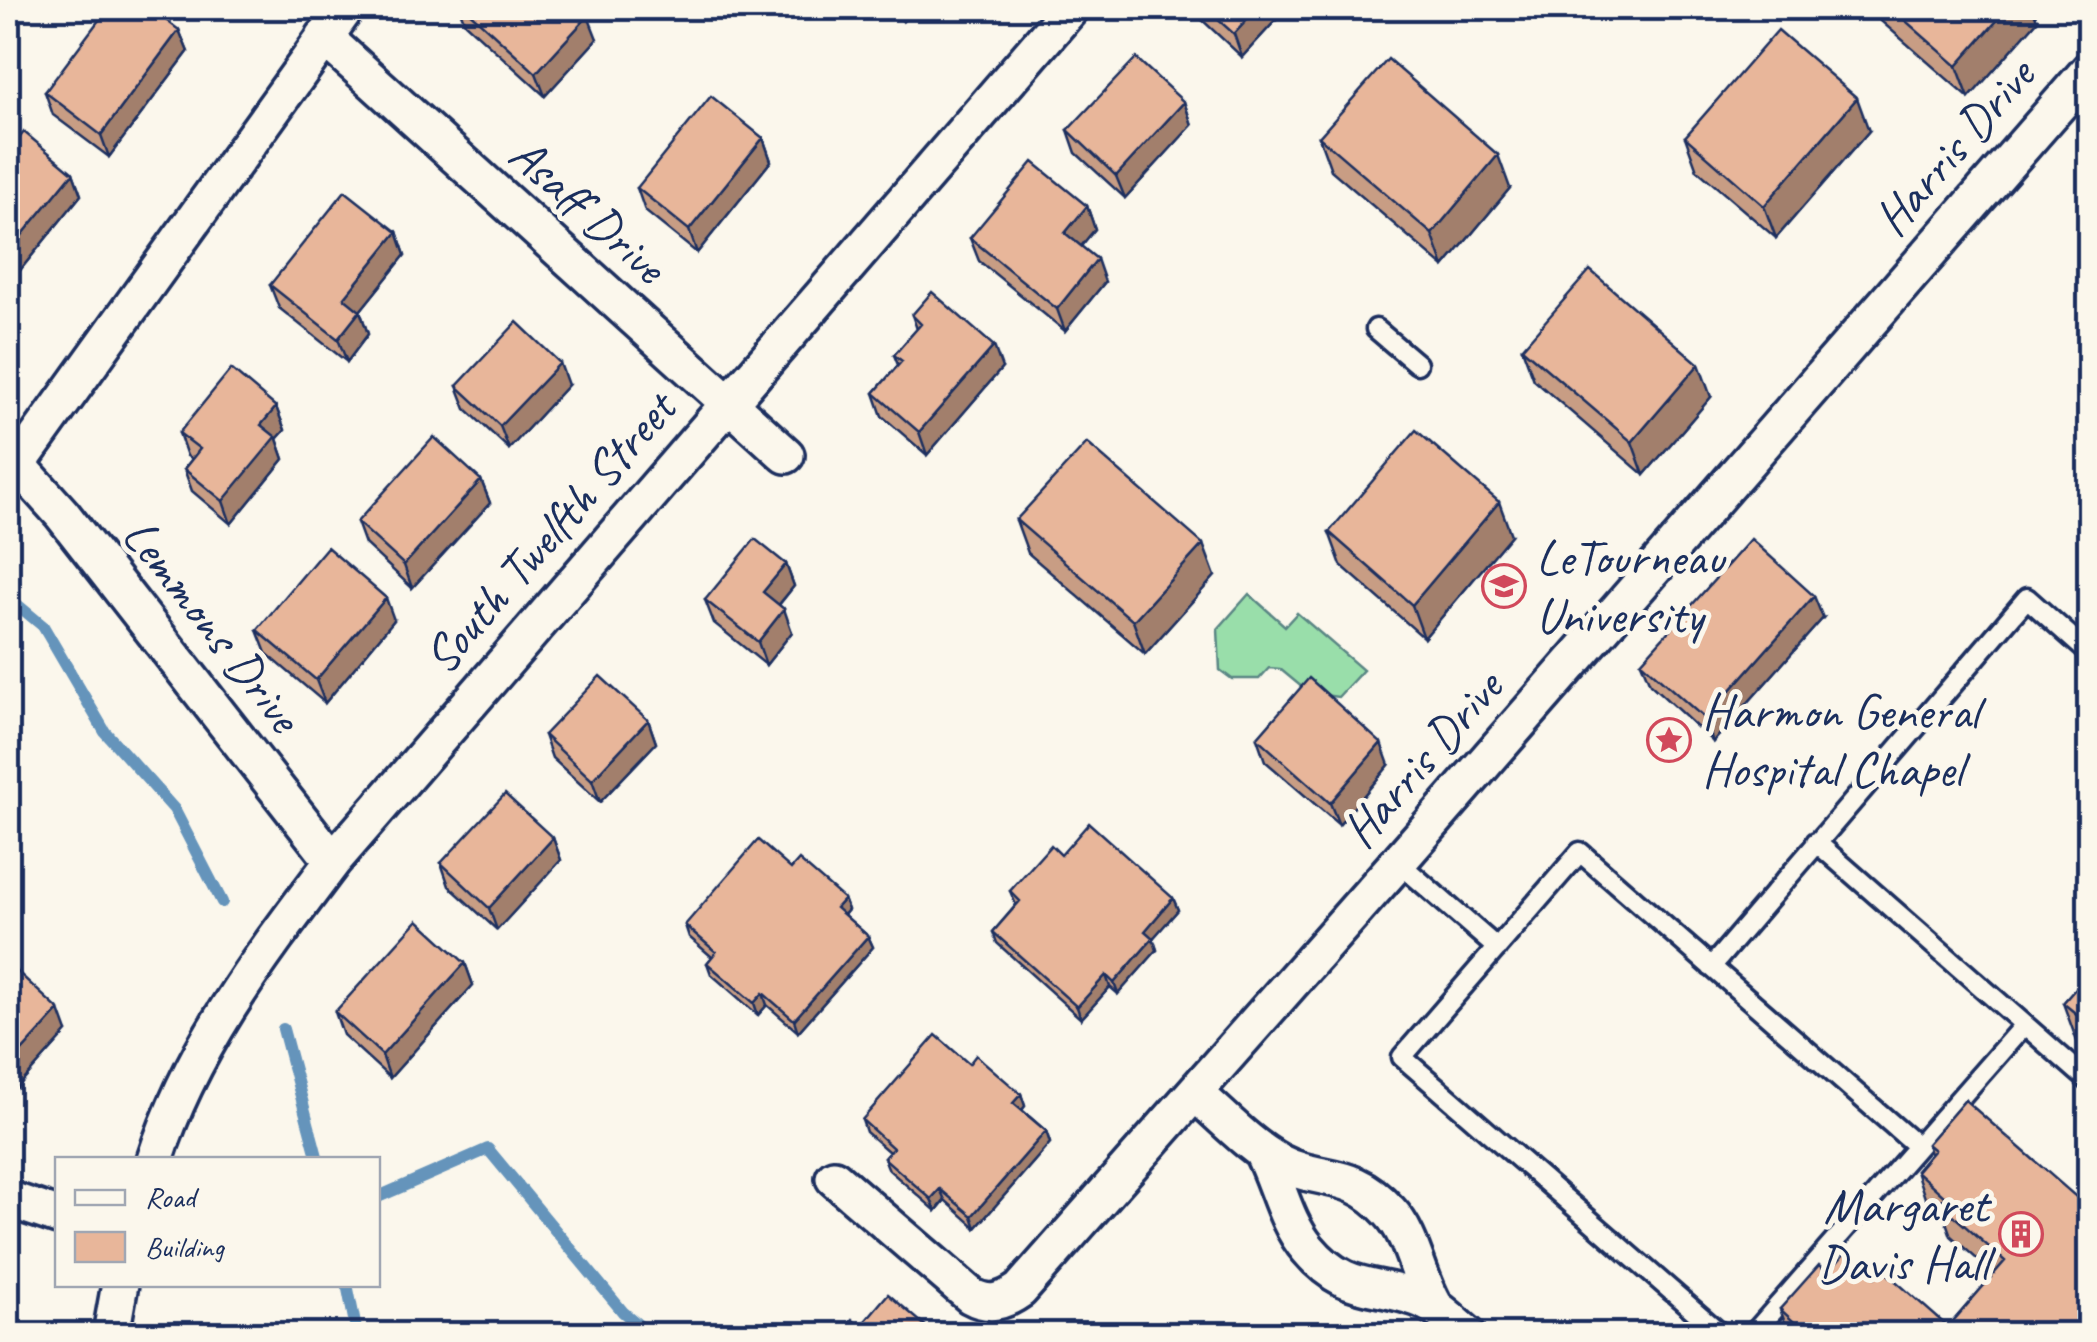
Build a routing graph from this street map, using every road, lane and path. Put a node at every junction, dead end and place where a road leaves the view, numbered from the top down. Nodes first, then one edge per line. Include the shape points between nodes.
1 (346, 8) edge
2 (1071, 8) edge
3 (324, 37) junction
4 (2090, 69) edge
5 (1376, 329) dead end
6 (1417, 364) dead end
7 (727, 403) junction
8 (786, 455) dead end
9 (12, 466) edge
10 (2090, 654) edge
11 (1816, 842) junction
12 (332, 860) junction
13 (1398, 862) junction
14 (1497, 948) junction
15 (1712, 967) junction
16 (2024, 1025) junction
17 (2090, 1082) edge
18 (1195, 1093) junction
19 (1918, 1146) junction
20 (1262, 1152) junction
21 (155, 1157) edge
22 (834, 1178) dead end
23 (8, 1199) edge
24 (55, 1215) edge
25 (119, 1287) edge
26 (1436, 1308) junction
27 (111, 1334) edge
28 (1466, 1334) edge
29 (1721, 1334) edge
30 (1753, 1334) edge

1 - 3 street
2 - 7 street, South Twelfth Street
3 - 7 street, Asaff Drive
3 - 9 street
4 - 13 street, Harris Drive
5 - 6 lane
7 - 8 street, Asaff Drive
7 - 12 street, South Twelfth Street
9 - 12 street, Lemmons Drive via 74,530
10 - 11 lane via 2027,598
11 - 15 lane
11 - 16 lane
12 - 21 street, South Twelfth Street via 234,996
13 - 14 lane
13 - 18 street, Harris Drive
14 - 15 lane via 1580,852
14 - 29 lane via 1402,1057
15 - 19 lane
16 - 17 lane
16 - 19 lane
18 - 20 street
18 - 22 street, Harris Drive via 1030,1281 1000,1302 970,1296
19 - 30 lane
20 - 26 street via 1346,1180 1375,1198 1399,1223
20 - 26 street via 1298,1236 1320,1262 1345,1280
23 - 24 street
25 - 27 street
26 - 28 street

